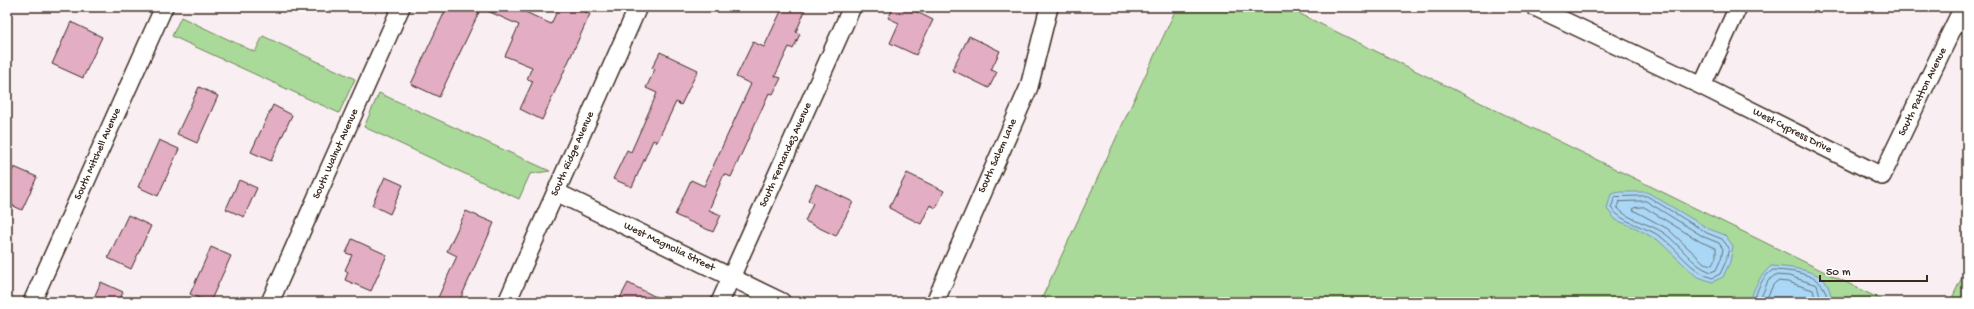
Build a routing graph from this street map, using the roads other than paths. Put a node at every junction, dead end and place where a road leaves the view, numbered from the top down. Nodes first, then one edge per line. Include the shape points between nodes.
1 (164, 7) edge
2 (401, 7) edge
3 (638, 7) edge
4 (852, 7) edge
5 (1049, 7) edge
6 (1535, 7) edge
7 (1738, 7) edge
8 (1963, 7) edge
9 (1702, 86) junction
10 (1882, 176) joint
11 (556, 192) junction
12 (731, 277) junction
13 (32, 302) edge
14 (270, 302) edge
15 (508, 302) edge
16 (720, 302) edge
17 (782, 302) edge
18 (935, 302) edge

1 - 13 street, South Mitchell Avenue
2 - 14 street, South Walnut Avenue
3 - 11 street, South Ridge Avenue
4 - 12 street, South Fernandez Avenue
5 - 18 street, South Salem Lane via 1028,87
6 - 9 street, West Cypress Drive
7 - 9 street
8 - 10 street, South Patton Avenue
9 - 10 street, West Cypress Drive
11 - 12 street, West Magnolia Street
11 - 15 street, South Ridge Avenue
12 - 16 street, South Fernandez Avenue
12 - 17 street, West Magnolia Street

